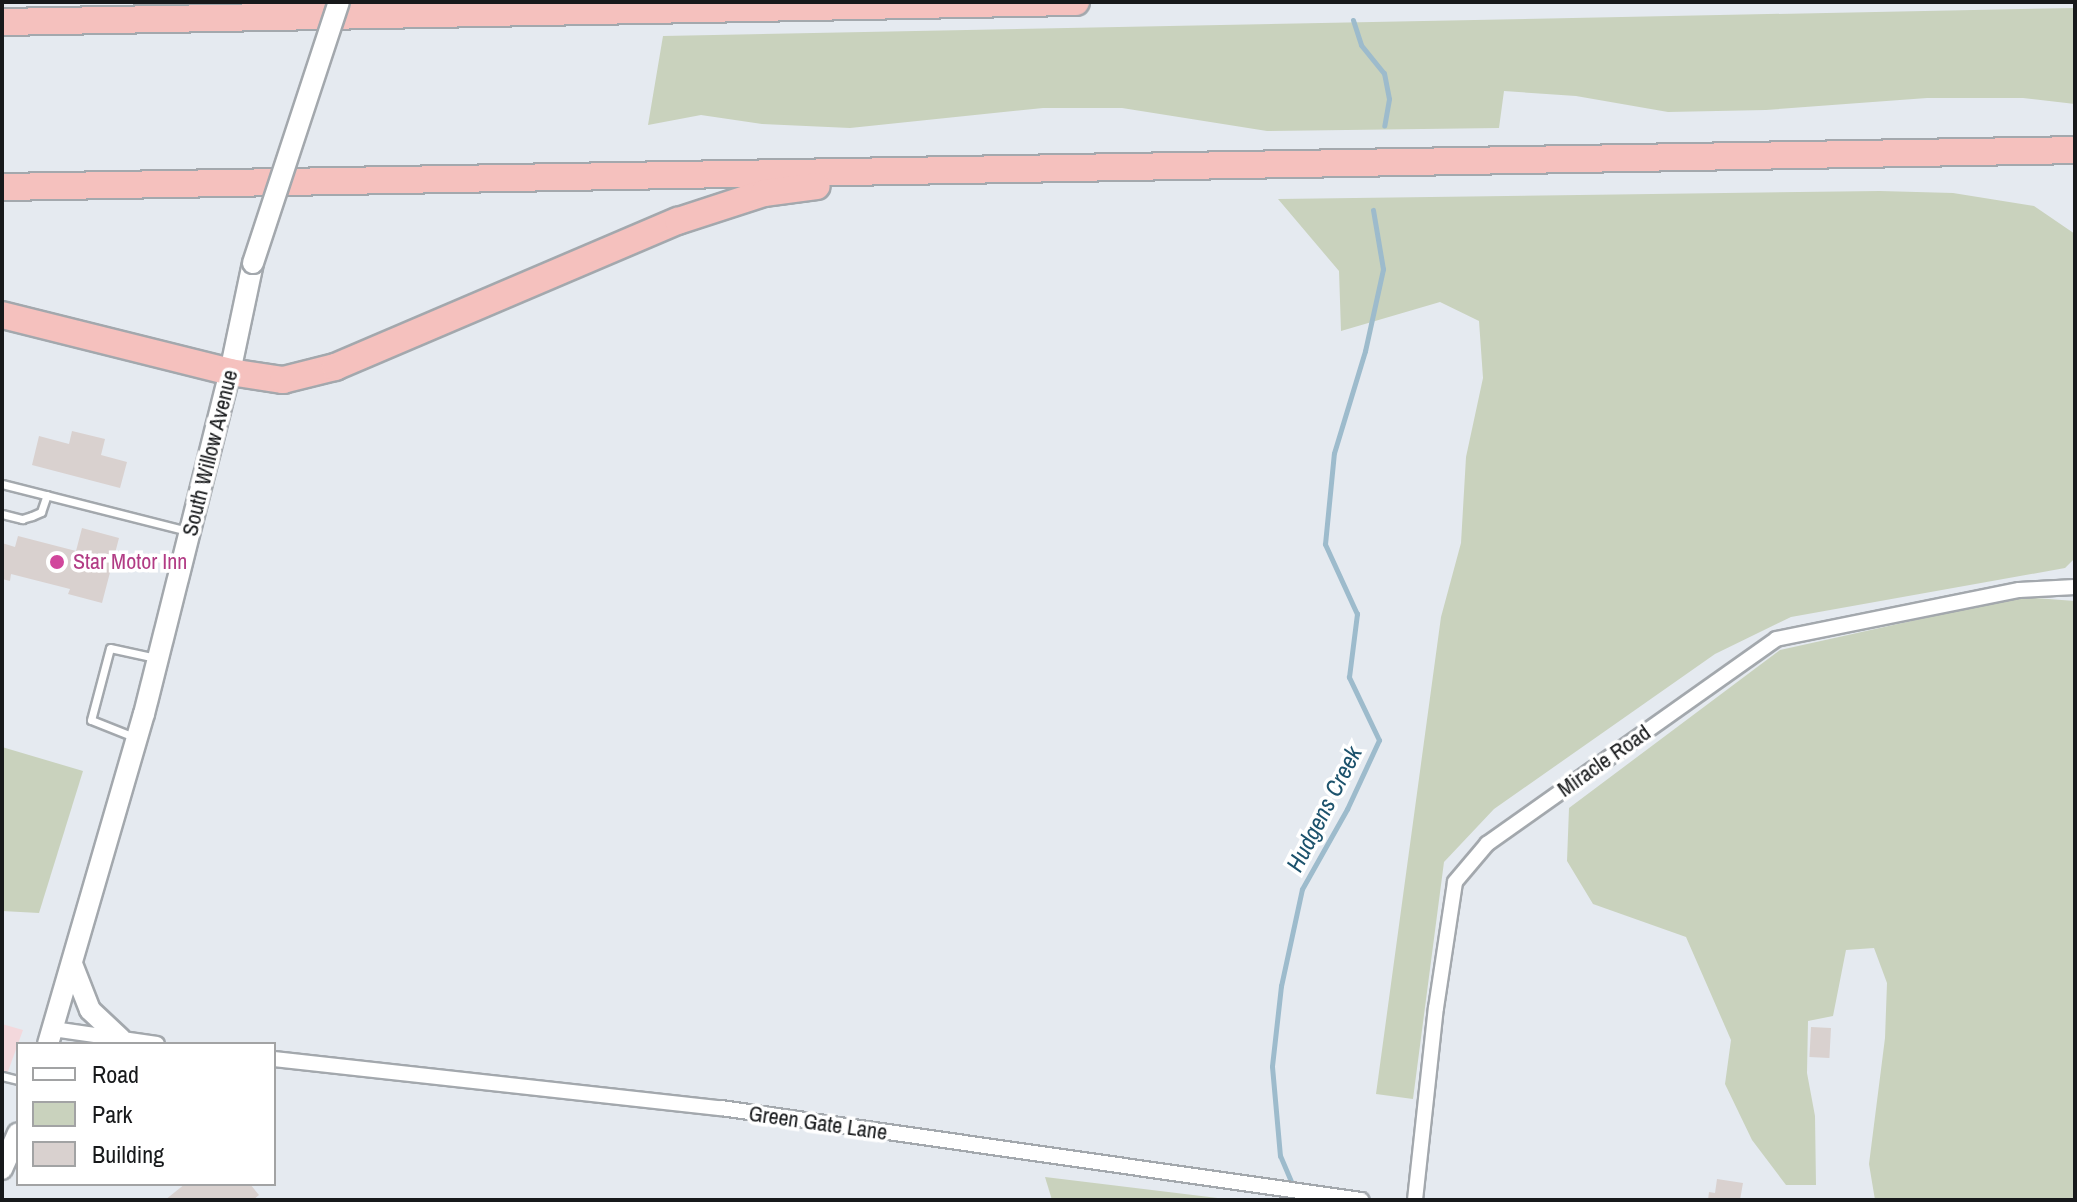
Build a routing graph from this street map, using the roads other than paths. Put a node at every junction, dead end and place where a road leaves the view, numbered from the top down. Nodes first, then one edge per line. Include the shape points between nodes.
1 (339, 2) edge
2 (1076, 2) edge
3 (2, 22) edge
4 (2075, 150) edge
5 (940, 170) junction
6 (2, 187) edge
7 (2, 315) edge
8 (230, 372) junction
9 (2, 484) edge
10 (47, 495) junction
11 (2, 514) edge
12 (190, 531) junction
13 (2075, 587) edge
14 (158, 659) junction
15 (137, 738) junction
16 (72, 964) junction
17 (51, 1037) edge
18 (121, 1039) junction
19 (143, 1042) edge
20 (276, 1059) edge
21 (16, 1137) edge
22 (4, 1158) edge
23 (1361, 1200) edge
24 (1415, 1200) edge

1 - 8 main road, South Willow Avenue, bridge via 253,263
2 - 3 highway
4 - 5 highway
5 - 6 highway
5 - 8 highway via 764,193 678,221 335,367 283,380
7 - 8 highway
8 - 12 main road, South Willow Avenue
9 - 10 lane
10 - 11 lane via 41,512 32,516
10 - 12 lane
12 - 14 main road, South Willow Avenue
13 - 24 street, Miracle Road via 2019,590 1776,639 1487,844 1455,882
14 - 15 main road, South Willow Avenue
14 - 15 lane via 110,648 91,720
15 - 16 main road, South Willow Avenue
16 - 17 main road, South Willow Avenue
16 - 18 main road via 90,1010
17 - 18 street
18 - 19 street
20 - 23 street, Green Gate Lane via 721,1108
21 - 22 main road

